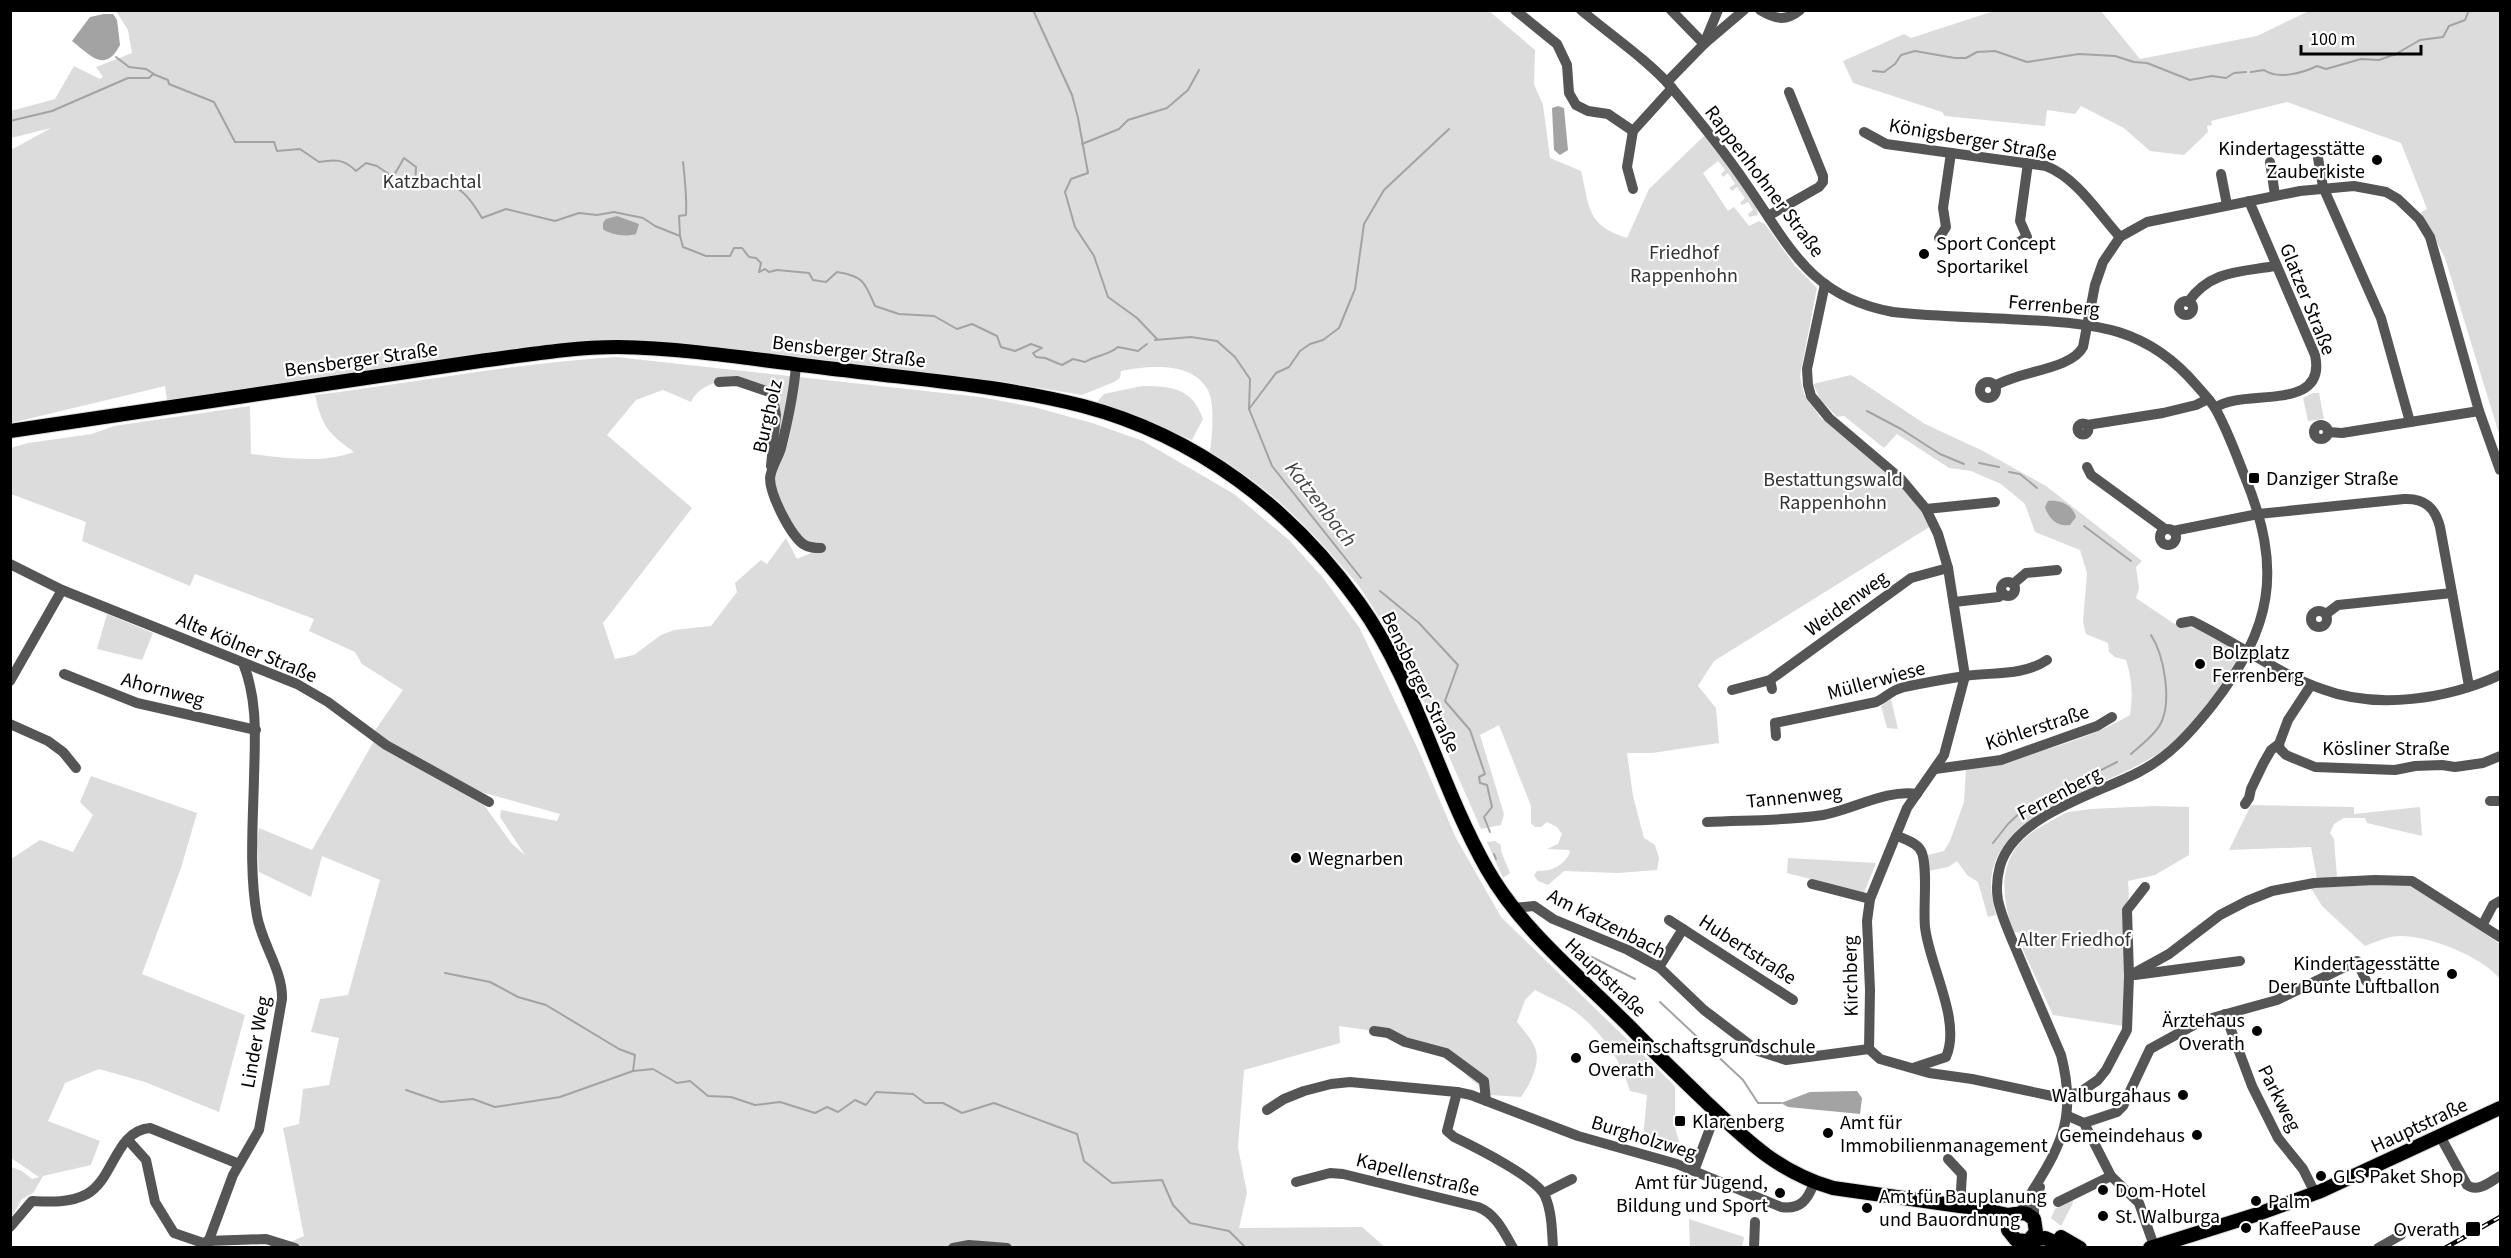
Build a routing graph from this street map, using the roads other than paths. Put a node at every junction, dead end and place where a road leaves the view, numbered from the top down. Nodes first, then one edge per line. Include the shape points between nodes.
1 (1515, 10) edge
2 (1581, 10) edge
3 (1671, 10) edge
4 (1718, 10) edge
5 (1744, 10) edge
6 (1760, 10) edge
7 (1800, 10) edge
8 (1704, 44) junction
9 (1669, 85) junction
10 (1789, 92) dead end
11 (1633, 131) junction
12 (1864, 132) dead end
13 (2317, 152) dead end
14 (1951, 153) junction
15 (2270, 162) dead end
16 (2028, 164) junction
17 (2221, 174) dead end
18 (2324, 187) junction
19 (1633, 189) dead end
20 (2275, 195) junction
21 (2249, 201) junction
22 (2227, 205) junction
23 (1768, 216) junction
24 (2120, 237) junction
25 (1940, 238) dead end
26 (2013, 246) dead end
27 (2276, 266) junction
28 (1825, 284) junction
29 (2188, 302) dead end
30 (2087, 324) junction
31 (796, 365) junction
32 (719, 382) dead end
33 (1995, 386) dead end
34 (2211, 403) junction
35 (2479, 411) junction
36 (2410, 422) junction
37 (2087, 425) dead end
38 (10, 431) edge
39 (2328, 432) dead end
40 (2087, 467) dead end
41 (2500, 470) edge
42 (770, 475) junction
43 (1995, 502) dead end
44 (1926, 509) junction
45 (2258, 514) junction
46 (821, 548) dead end
47 (10, 564) edge
48 (1948, 568) junction
49 (2057, 570) dead end
50 (62, 590) junction
51 (2452, 592) junction
52 (1954, 602) junction
53 (2326, 614) dead end
54 (2181, 623) dead end
55 (2249, 652) junction
56 (2047, 660) dead end
57 (243, 663) junction
58 (64, 674) dead end
59 (2500, 675) edge
60 (1965, 676) junction
61 (10, 681) edge
62 (2311, 685) junction
63 (2469, 686) junction
64 (1732, 690) dead end
65 (1955, 717) joint
66 (2112, 717) dead end
67 (10, 724) edge
68 (256, 730) junction
69 (1776, 736) dead end
70 (2279, 744) junction
71 (2500, 756) edge
72 (76, 768) dead end
73 (1935, 769) junction
74 (1917, 794) junction
75 (489, 802) dead end
76 (2245, 804) dead end
77 (1707, 822) dead end
78 (1470, 835) joint
79 (1896, 836) junction
80 (1812, 884) dead end
81 (2145, 887) dead end
82 (1870, 899) junction
83 (2500, 901) edge
84 (1513, 908) junction
85 (1669, 920) dead end
86 (2483, 924) junction
87 (1683, 929) junction
88 (2500, 937) edge
89 (2240, 961) dead end
90 (1659, 967) junction
91 (2129, 976) junction
92 (2366, 981) dead end
93 (1793, 1000) dead end
94 (2225, 1014) junction
95 (1374, 1031) dead end
96 (1869, 1049) junction
97 (1913, 1068) junction
98 (1456, 1092) junction
99 (2068, 1096) junction
100 (1486, 1101) junction
101 (2500, 1108) edge
102 (1267, 1110) dead end
103 (1720, 1116) junction
104 (2068, 1116) junction
105 (2084, 1124) junction
106 (2440, 1136) junction
107 (128, 1140) junction
108 (1948, 1159) dead end
109 (239, 1164) junction
110 (1694, 1171) junction
111 (2111, 1176) junction
112 (2500, 1176) edge
113 (1572, 1179) dead end
114 (2040, 1181) junction
115 (1296, 1182) dead end
116 (1814, 1183) junction
117 (1544, 1193) junction
118 (2315, 1193) junction
119 (2058, 1202) dead end
120 (1964, 1207) junction
121 (2017, 1214) junction
122 (2035, 1221) junction
123 (1755, 1222) dead end
124 (10, 1227) edge
125 (2401, 1235) dead end
126 (2016, 1238) edge
127 (206, 1244) edge
128 (2151, 1244) edge
129 (295, 1248) edge
130 (952, 1248) edge
131 (1007, 1248) edge
132 (1513, 1248) edge
133 (1553, 1248) edge
134 (1754, 1248) edge
135 (2005, 1248) edge
136 (2068, 1248) edge
137 (2080, 1248) edge
138 (2379, 1248) edge

1 - 11 street via 1557,44 1567,65 1569,93 1576,105 1608,114
2 - 9 street, Rappenhohner Straße
3 - 8 street
4 - 8 street
5 - 8 street
6 - 7 street via 1779,19
8 - 9 street
9 - 11 street
9 - 23 street, Rappenhohner Straße
10 - 23 street via 1823,182
11 - 19 street via 1627,167
12 - 14 street, Königsberger Straße via 1886,144
13 - 18 street
14 - 16 street, Königsberger Straße
14 - 25 street via 1943,208 1946,227
15 - 20 street
16 - 24 street, Königsberger Straße via 2046,166 2062,174
16 - 26 street via 2020,221 2027,237
17 - 22 street
18 - 20 street
18 - 35 street via 2354,186 2386,192 2419,219 2430,237
18 - 36 street via 2381,318
20 - 21 street
21 - 22 street
21 - 27 street, Glatzer Straße
22 - 24 street via 2147,222
23 - 28 street, Rappenhohner Straße via 1798,261
24 - 30 street via 2098,273
27 - 29 street via 2218,276 2200,287
27 - 34 street, Glatzer Straße via 2315,355 2317,369 2313,380 2300,392
28 - 30 street, Ferrenberg via 1858,302 1893,312
28 - 44 street, Rappenhohner Straße via 1807,369 1811,396 1829,418 1901,479
30 - 33 street via 2084,347 2076,358 2010,377
30 - 34 street, Ferrenberg via 2125,333 2162,353 2184,371
31 - 38 main road, Bensberger Straße via 656,349 558,351
31 - 42 street, Burgholz via 781,449
31 - 78 main road, Bensberger Straße via 988,388 1084,406 1155,431 1226,470 1294,525 1359,602 1403,680
32 - 42 street, Burgholz via 737,381 772,393 776,415
34 - 37 street, Glatzer Straße
34 - 45 street, Ferrenberg via 2242,467
35 - 36 street
35 - 41 street
36 - 39 street via 2342,434
40 - 45 street via 2091,475 2169,530
42 - 46 street, Burgholz via 774,495 796,537 806,546
43 - 44 street
44 - 48 street, Rappenhohner Straße
45 - 51 street via 2420,500 2437,516
45 - 55 street, Ferrenberg via 2267,549 2267,589 2263,614
47 - 50 street, Alte Kölner Straße
48 - 52 street, Rappenhohner Straße
48 - 64 street, Weidenweg via 1911,578 1771,685
49 - 52 street via 2026,573 2013,584 2012,595 2002,593 1999,597
50 - 57 street, Alte Kölner Straße
50 - 61 street
51 - 53 street via 2338,605
51 - 63 street
52 - 60 street, Rappenhohner Straße
54 - 55 street via 2192,621
55 - 62 street
55 - 99 street, Ferrenberg via 2219,697 2176,748 2140,772 2037,821 2018,836 2003,857 1997,886 2001,912 2061,1055
56 - 60 street via 2026,670
57 - 68 street, Linder Weg
57 - 75 street, Alte Kölner Straße via 314,693 386,745
58 - 68 street, Ahornweg via 137,703
59 - 63 street
60 - 65 street, Rappenhohner Straße
60 - 69 street, Müllerwiese via 1890,691 1876,702 1775,723
62 - 63 street via 2346,696 2384,700 2428,696
62 - 70 street via 2288,720
65 - 73 street, Kirchberg via 1944,755
66 - 73 street, Köhlerstraße via 2001,760
67 - 72 street via 48,741
68 - 109 street, Linder Weg via 256,907 282,999 259,1130
70 - 71 street, Kösliner Straße via 2286,755 2315,767 2455,767
70 - 76 street via 2267,757
73 - 74 street, Kirchberg
74 - 77 street, Tannenweg via 1903,792 1824,815
74 - 79 street, Kirchberg
78 - 84 main road, Hauptstraße
79 - 82 street, Kirchberg
79 - 97 street via 1916,845 1923,855 1925,929 1950,1030 1946,1057
80 - 82 street
81 - 91 street via 2127,910
82 - 96 street, Kirchberg
83 - 86 street via 2493,905
84 - 90 street, Am Katzenbach via 1534,906 1553,919
84 - 103 main road, Hauptstraße via 1544,944
85 - 87 street, Hubertstraße
86 - 88 street
86 - 91 street via 2412,881 2304,885 2272,891 2220,915 2169,954
87 - 90 street, Hubertstraße
87 - 93 street, Hubertstraße
89 - 91 street
90 - 96 street, Am Katzenbach via 1704,1010 1758,1052 1786,1060
91 - 99 street via 2127,1030 2117,1050 2098,1080
92 - 94 street via 2357,961 2277,1000
94 - 105 street via 2201,1021 2150,1049 2123,1106
94 - 118 street, Parkweg via 2252,1086 2278,1138 2303,1169
95 - 100 street via 1446,1053 1484,1081
96 - 97 street via 1880,1059
97 - 99 street
98 - 100 street, Burgholzweg
98 - 102 street, Burgholzweg via 1367,1082 1331,1084 1294,1095
98 - 117 street via 1447,1131 1527,1178
99 - 104 street, Ferrenberg
100 - 110 street, Burgholzweg via 1578,1136
101 - 106 main road, Hauptstraße
103 - 110 street via 1712,1123
103 - 116 main road, Hauptstraße via 1773,1162
104 - 105 street
104 - 114 street, Ferrenberg
105 - 111 street
106 - 112 street via 2467,1185 2482,1186
106 - 118 main road, Hauptstraße
107 - 109 street via 135,1132 150,1128
107 - 124 street via 100,1183 87,1194 58,1203 32,1201
107 - 127 street via 146,1160 155,1202 174,1233
108 - 120 street via 1962,1174
109 - 127 street, Linder Weg
110 - 116 street, Burgholzweg via 1788,1208 1806,1201
111 - 119 street
111 - 128 street via 2139,1203
113 - 117 street
114 - 121 street, Ferrenberg
114 - 122 street, Ferrenberg
115 - 132 street, Kapellenstraße via 1330,1173 1343,1174 1478,1207 1498,1222
116 - 120 main road, Hauptstraße
117 - 133 street
118 - 128 main road, Hauptstraße via 2245,1218
120 - 121 main road, Hauptstraße
120 - 126 main road, Hauptstraße
121 - 122 main road via 2027,1214
121 - 126 main road via 2008,1224
122 - 126 main road via 2036,1232
122 - 137 main road
123 - 134 street
125 - 138 street
126 - 135 main road
126 - 136 main road, Hauptstraße via 2045,1238
127 - 129 street via 266,1239
130 - 131 street

